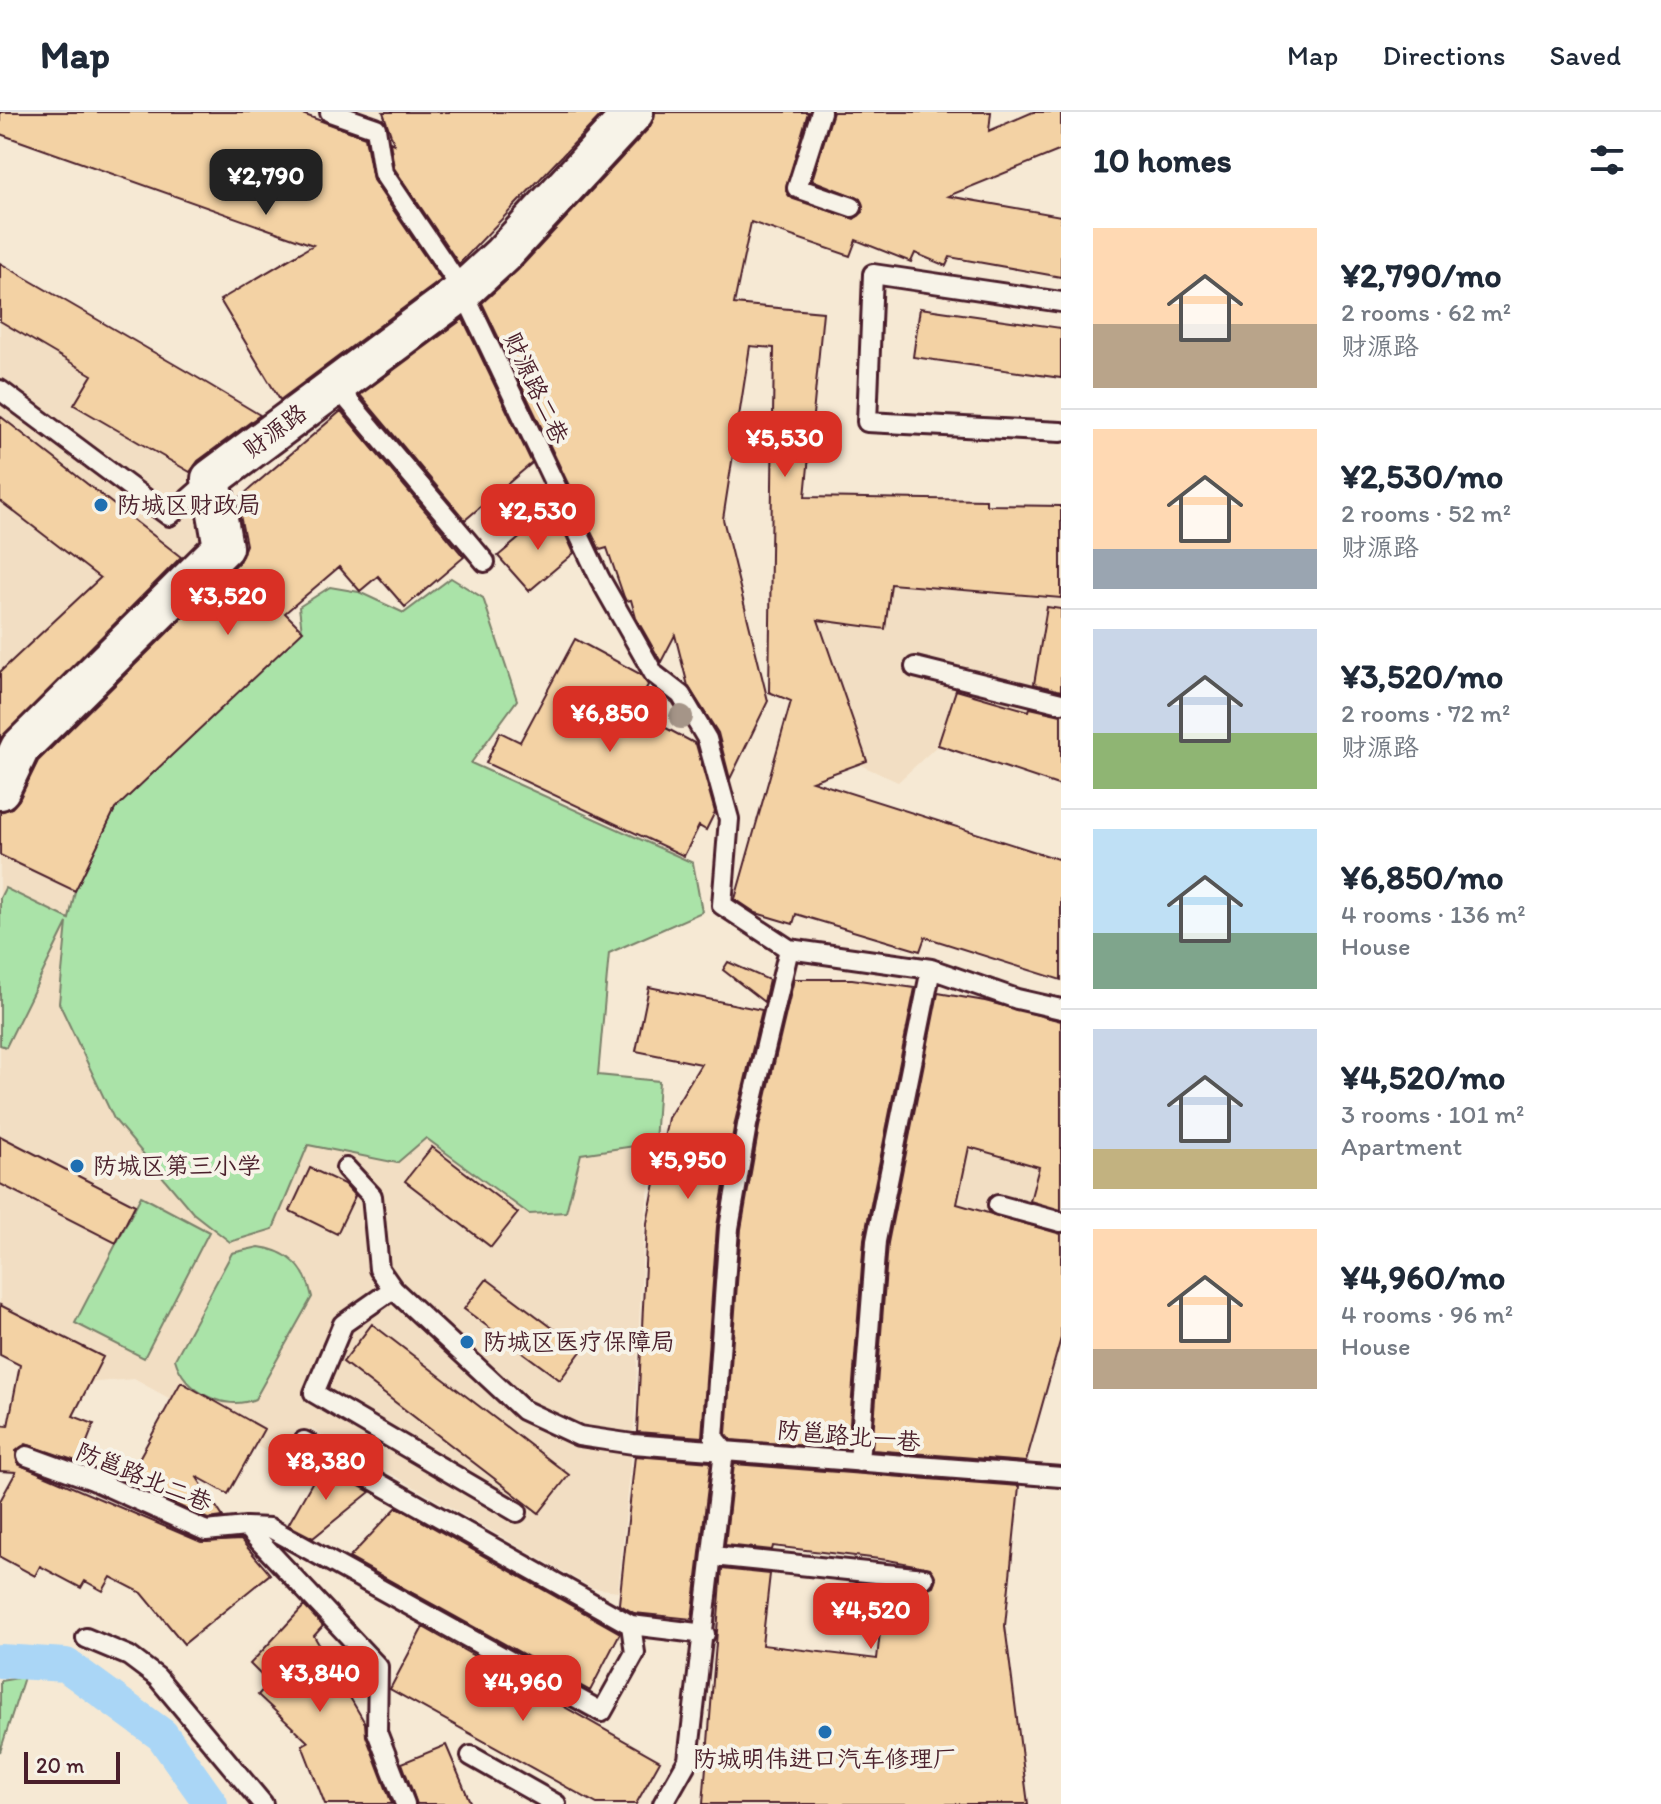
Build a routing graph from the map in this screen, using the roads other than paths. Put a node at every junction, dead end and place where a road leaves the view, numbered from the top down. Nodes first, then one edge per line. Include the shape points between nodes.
1 (330, 112) edge
2 (634, 112) edge
3 (821, 112) edge
4 (374, 120) edge
5 (852, 207) dead end
6 (463, 291) junction
7 (1061, 302) edge
8 (336, 386) junction
9 (0, 390) edge
10 (1061, 432) edge
11 (211, 479) junction
12 (485, 562) dead end
13 (915, 667) dead end
14 (1061, 703) edge
15 (0, 790) edge
16 (789, 949) junction
17 (931, 969) junction
18 (1061, 1009) edge
19 (346, 1168) dead end
20 (998, 1205) dead end
21 (1061, 1222) edge
22 (393, 1289) junction
23 (304, 1441) dead end
24 (724, 1450) junction
25 (27, 1456) dead end
26 (859, 1462) junction
27 (1061, 1477) edge
28 (517, 1512) dead end
29 (246, 1527) junction
30 (713, 1556) junction
31 (924, 1578) dead end
32 (631, 1625) junction
33 (705, 1634) junction
34 (86, 1638) dead end
35 (471, 1756) dead end
36 (263, 1804) edge
37 (405, 1804) edge
38 (556, 1804) edge
39 (663, 1804) edge

1 - 4 lane, 财源路二巷
2 - 6 street, 财源路
3 - 5 lane via 797,188
4 - 6 lane, 财源路二巷 via 383,173
6 - 8 street, 财源路
6 - 16 lane, 财源路二巷 via 600,579 654,674 681,695 707,739 729,819 722,905
7 - 10 lane via 873,274 867,422
8 - 11 street, 财源路
8 - 12 lane
9 - 11 lane via 169,516
11 - 15 street via 223,547 20,748
13 - 14 lane
16 - 17 lane
16 - 24 lane via 747,1125 729,1228 714,1438
17 - 18 lane
17 - 26 lane via 876,1241
19 - 22 lane via 372,1196 379,1269
20 - 21 lane
22 - 24 lane, 防邕路北一巷 via 523,1410 579,1436
22 - 28 lane via 343,1324 314,1393
23 - 32 lane
24 - 26 lane, 防邕路北一巷
24 - 30 lane
25 - 29 lane, 防邕路北二巷 via 206,1531
26 - 27 lane, 防邕路北一巷
29 - 32 lane, 防邕路北二巷 via 270,1528 602,1712 635,1653
29 - 37 lane via 378,1667 377,1732
30 - 31 lane
30 - 33 lane
32 - 33 lane
33 - 39 lane via 688,1760
34 - 36 lane via 129,1656 157,1677
35 - 38 lane

